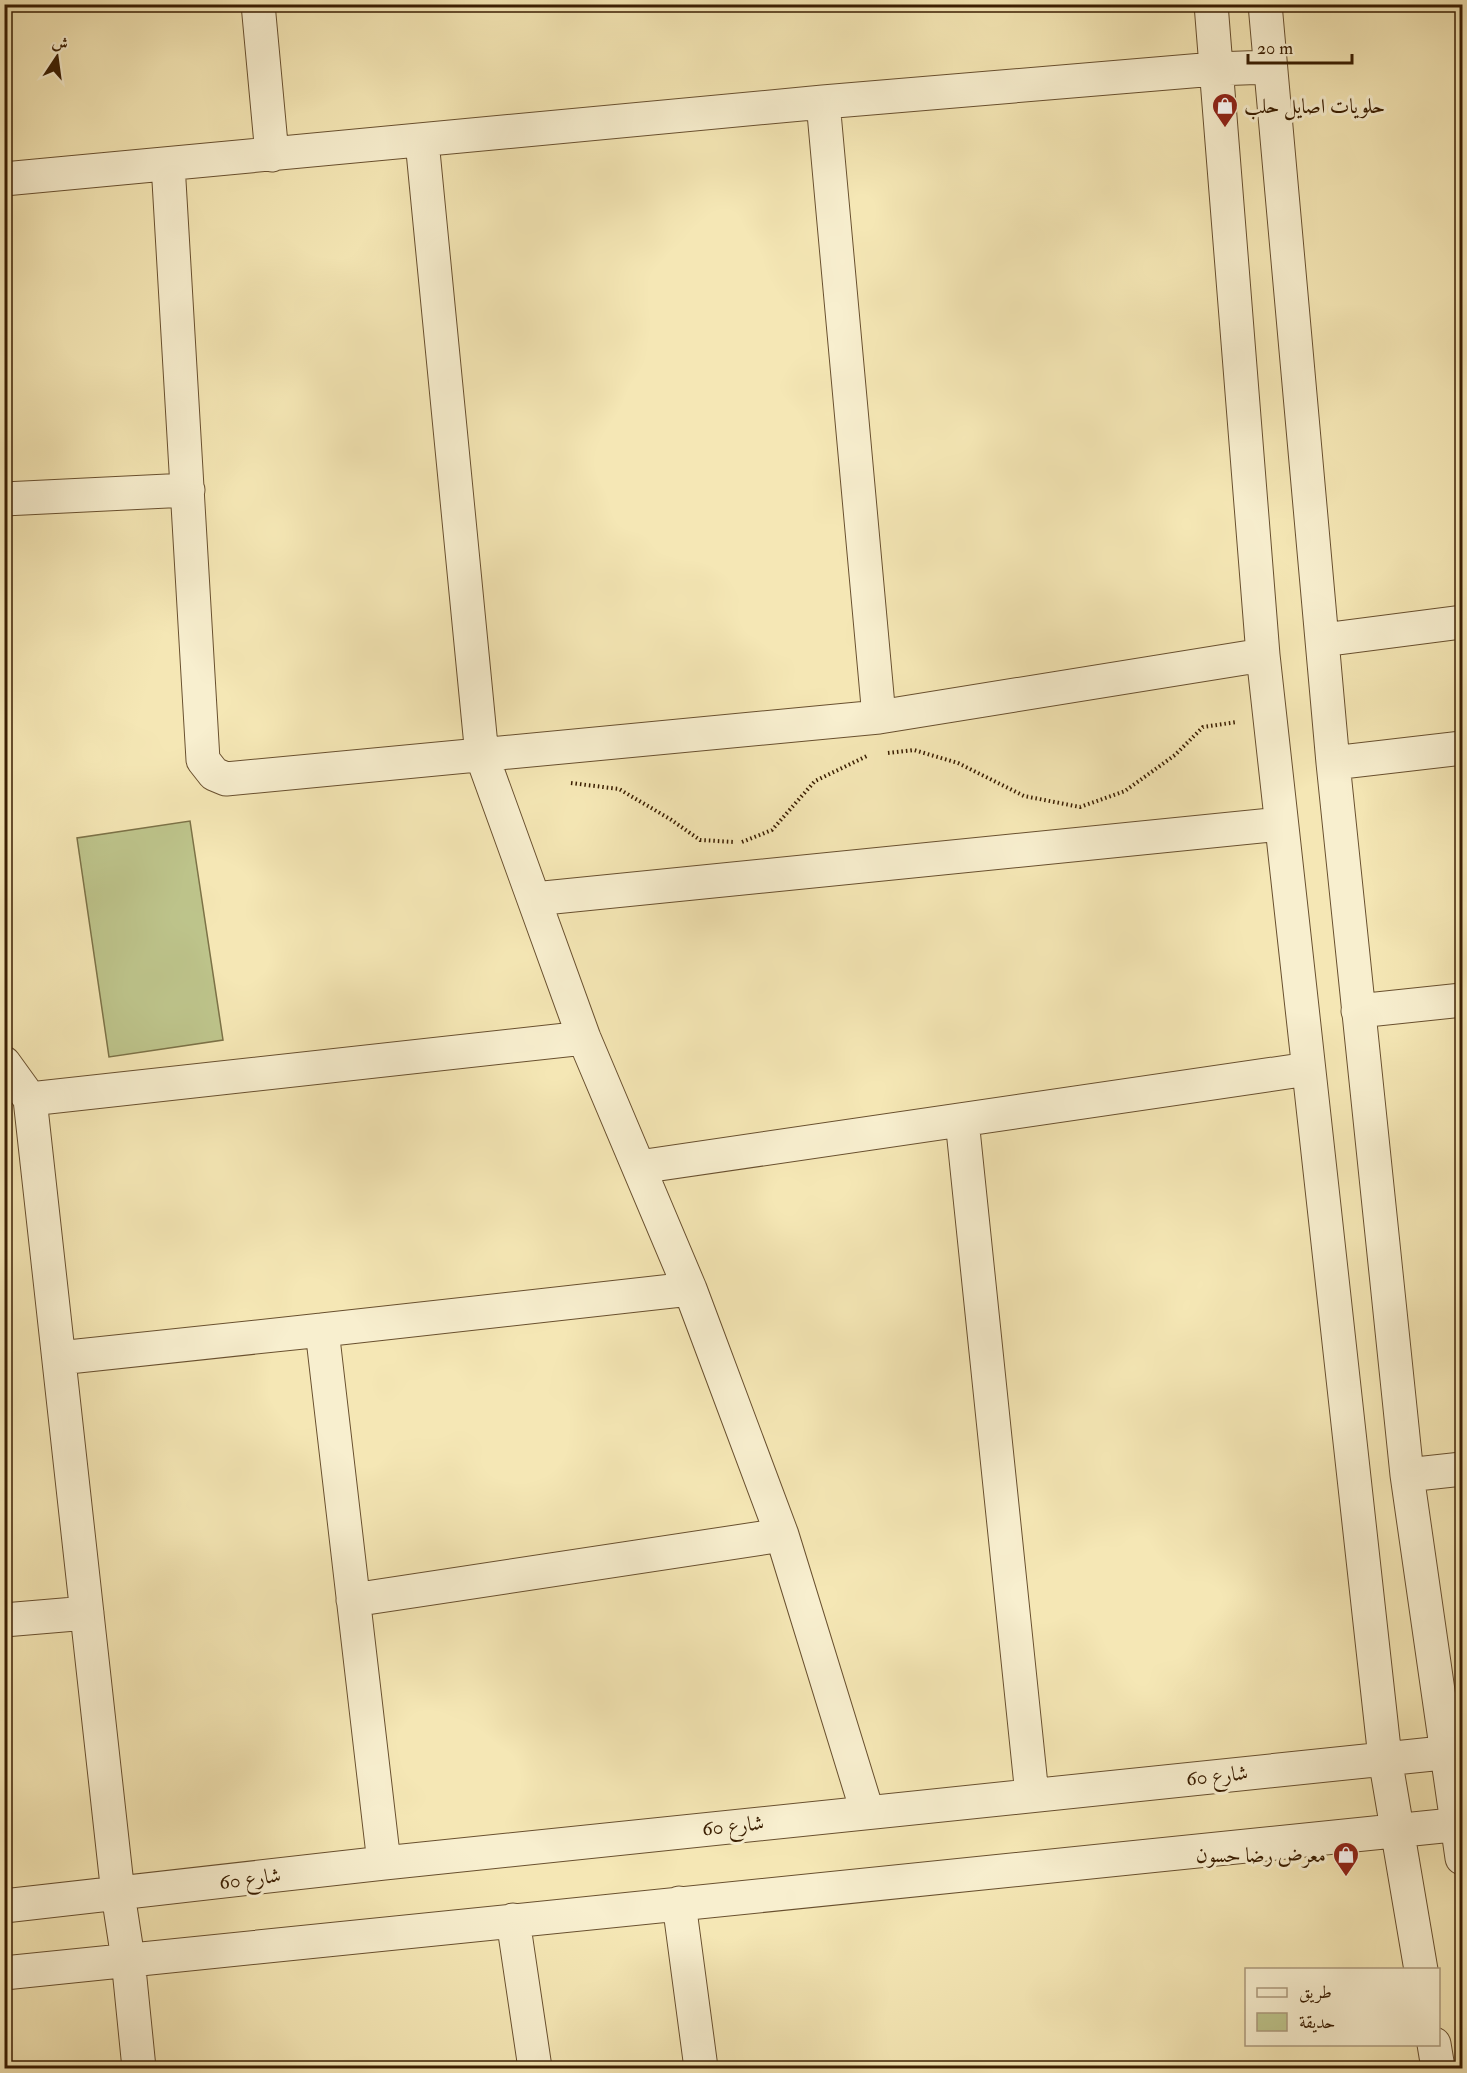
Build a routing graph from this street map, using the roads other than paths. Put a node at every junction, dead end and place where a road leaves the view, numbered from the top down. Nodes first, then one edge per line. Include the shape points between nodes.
1 (258, 4) edge
2 (1210, 4) edge
3 (1265, 4) edge
4 (1270, 67) junction
5 (1215, 69) junction
6 (823, 102) junction
7 (422, 141) junction
8 (272, 155) junction
9 (168, 164) junction
10 (4, 179) edge
11 (188, 490) junction
12 (4, 499) edge
13 (1462, 622) edge
14 (1323, 640) junction
15 (1263, 655) junction
16 (879, 717) junction
17 (1462, 748) edge
18 (482, 756) junction
19 (1333, 763) junction
20 (1281, 824) junction
21 (534, 899) junction
22 (1462, 1000) edge
23 (1358, 1011) junction
24 (585, 1038) junction
25 (4, 1063) edge
26 (1308, 1069) junction
27 (30, 1099) junction
28 (962, 1120) junction
29 (639, 1167) junction
30 (690, 1289) junction
31 (322, 1330) junction
32 (59, 1358) junction
33 (1462, 1469) edge
34 (1407, 1475) junction
35 (782, 1535) junction
36 (353, 1600) junction
37 (87, 1613) junction
38 (4, 1620) edge
39 (1455, 1751) edge
40 (1384, 1758) junction
41 (1032, 1795) junction
42 (867, 1811) junction
43 (1460, 1824) edge
44 (1396, 1831) junction
45 (1462, 1858) edge
46 (384, 1863) junction
47 (118, 1894) junction
48 (679, 1903) junction
49 (4, 1906) edge
50 (513, 1920) junction
51 (128, 1959) junction
52 (1421, 1968) edge
53 (4, 1973) edge
54 (1434, 2046) edge
55 (139, 2068) edge
56 (535, 2068) edge
57 (701, 2068) edge
58 (1438, 2068) edge

1 - 8 street
2 - 5 street
3 - 4 street
4 - 5 street
4 - 14 street
5 - 6 street
5 - 15 street
6 - 7 street
6 - 16 street
7 - 8 street
7 - 18 street
8 - 9 street
9 - 10 street
9 - 11 street
11 - 12 street
11 - 18 street via 203,760 214,774 226,779
13 - 14 street
14 - 19 street
15 - 16 street
15 - 20 street
16 - 18 street
17 - 19 street
18 - 21 street
19 - 23 street
20 - 21 street
20 - 26 street
21 - 24 street
22 - 23 street
23 - 34 street
24 - 27 street
24 - 29 street
25 - 27 street
26 - 28 street
26 - 40 street
27 - 32 street
28 - 29 street
28 - 41 street
29 - 30 street
30 - 31 street
30 - 35 street
31 - 32 street
31 - 36 street
32 - 37 street
33 - 34 street
34 - 39 street
35 - 36 street
35 - 42 street
36 - 46 street
37 - 38 street
37 - 47 street
39 - 40 street, شارع 60
39 - 43 street
40 - 41 street, شارع 60
40 - 44 street
41 - 42 street, شارع 60
42 - 46 street, شارع 60
43 - 44 street
43 - 45 street
44 - 48 street
44 - 52 street
46 - 47 street, شارع 60
47 - 49 street, شارع 60
47 - 51 street
48 - 50 street
48 - 57 street
50 - 51 street
50 - 56 street
51 - 53 street
51 - 55 street
54 - 58 street

